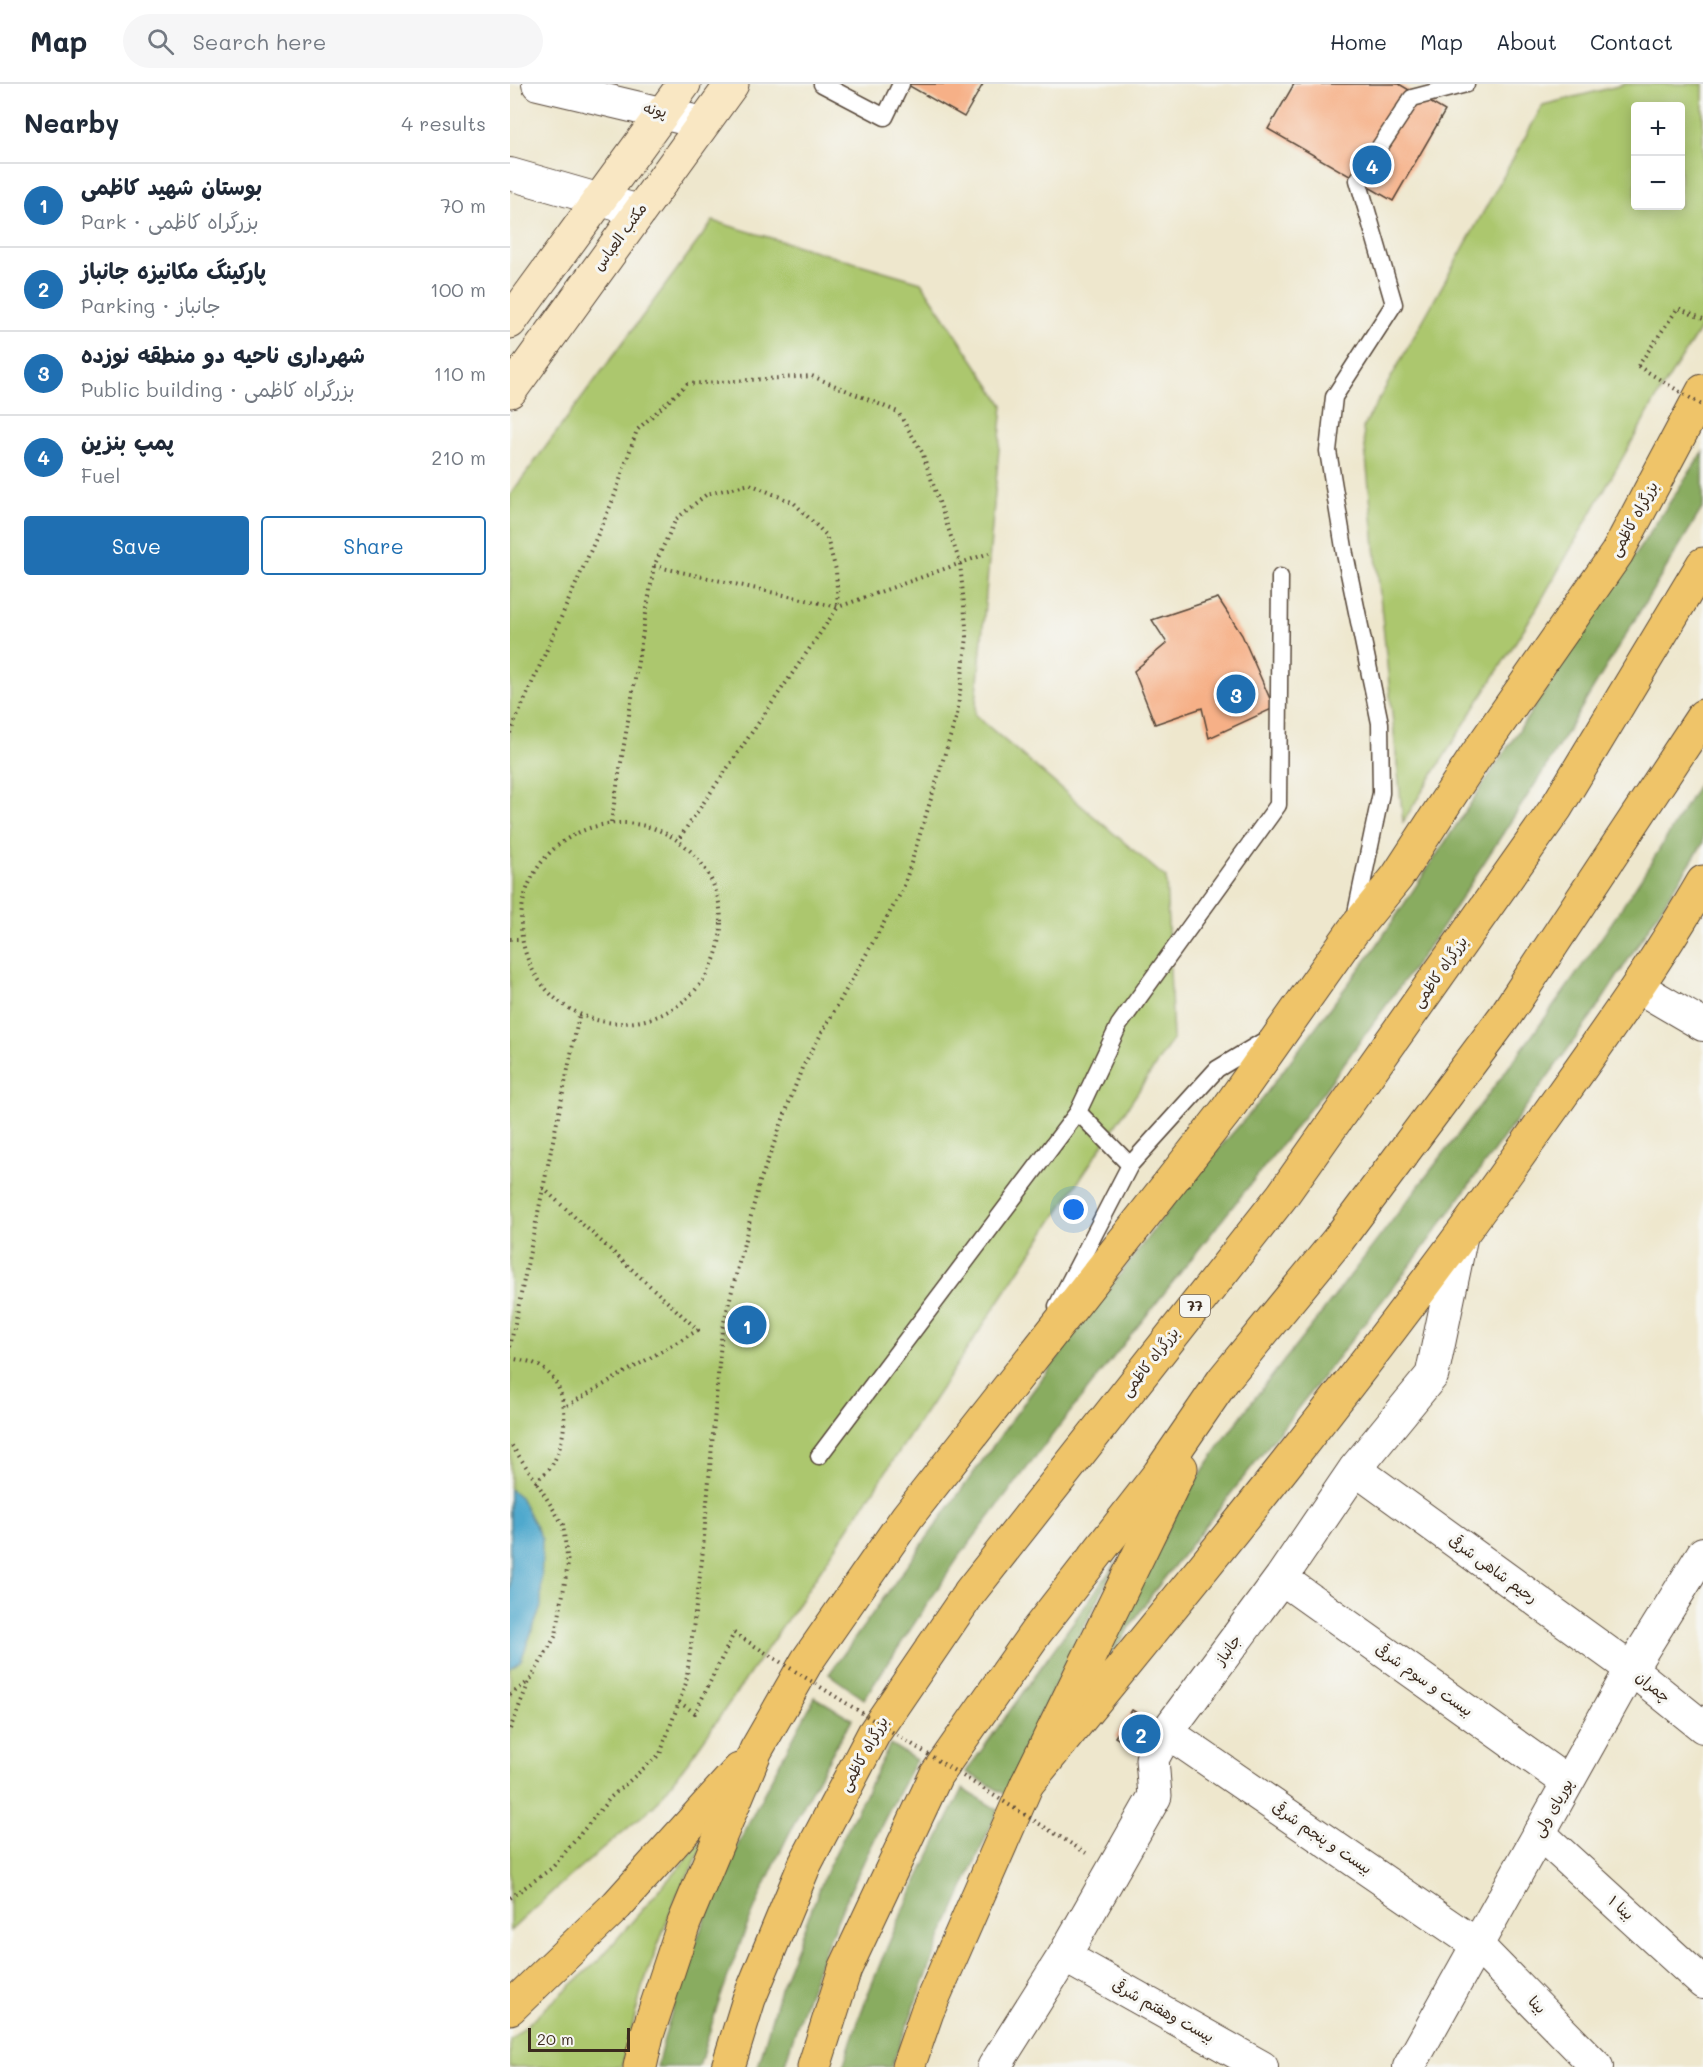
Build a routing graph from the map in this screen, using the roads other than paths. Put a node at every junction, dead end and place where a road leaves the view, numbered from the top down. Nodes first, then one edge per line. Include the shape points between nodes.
1 (538, 84) edge
2 (684, 84) edge
3 (732, 84) edge
4 (822, 84) edge
5 (901, 84) edge
6 (1466, 84) edge
7 (664, 112) junction
8 (703, 123) junction
9 (510, 174) edge
10 (600, 199) junction
11 (639, 211) junction
12 (510, 322) edge
13 (510, 391) edge
14 (1703, 391) edge
15 (1703, 433) edge
16 (1617, 553) junction
17 (1703, 564) edge
18 (1280, 577) dead end
19 (1703, 716) edge
20 (1701, 888) edge
21 (1353, 932) junction
22 (1638, 987) junction
23 (1703, 1025) edge
24 (1285, 1027) junction
25 (1078, 1112) junction
26 (1130, 1165) junction
27 (1461, 1236) junction
28 (1027, 1365) junction
29 (1224, 1379) junction
30 (819, 1456) dead end
31 (1355, 1469) junction
32 (1703, 1553) edge
33 (1281, 1578) junction
34 (1631, 1669) junction
35 (1703, 1727) edge
36 (1167, 1732) junction
37 (756, 1750) junction
38 (1567, 1782) junction
39 (1027, 1784) junction
40 (1539, 1833) junction
41 (1476, 1944) junction
42 (1064, 1956) junction
43 (1703, 1983) edge
44 (510, 2008) edge
45 (640, 2067) edge
46 (728, 2067) edge
47 (814, 2067) edge
48 (908, 2067) edge
49 (994, 2067) edge
50 (1262, 2067) edge
51 (1409, 2067) edge
52 (1597, 2067) edge

1 - 7 street, پونه
2 - 7 main road
3 - 8 main road, مکتب العباس
4 - 5 lane via 885,117
6 - 21 lane via 1412,98 1358,180 1394,304 1334,397 1328,451 1380,723 1382,793
7 - 8 street, پونه
7 - 10 main road
8 - 11 main road, مکتب العباس
9 - 10 street
10 - 11 street
10 - 12 main road
11 - 13 main road, مکتب العباس
14 - 16 highway, بزرگراه کاظمی
15 - 16 highway
16 - 21 highway, بزرگراه کاظمی via 1397,877
17 - 46 highway, بزرگراه کاظمی / 77 via 1556,808 1282,1196 969,1592 874,1733 805,1864 749,1999
18 - 25 lane via 1278,805 1119,1025
19 - 29 highway via 1505,1016 1338,1240
20 - 22 highway
21 - 24 highway, بزرگراه کاظمی
22 - 23 street
22 - 27 highway
24 - 26 lane via 1217,1070
24 - 28 highway, بزرگراه کاظمی via 1226,1111
25 - 26 lane
25 - 30 lane
26 - 28 lane
27 - 31 street, جانباز via 1432,1375
27 - 39 highway via 1252,1510
28 - 37 highway, بزرگراه کاظمی via 900,1526 807,1661
29 - 39 highway
29 - 47 highway via 1159,1474 1036,1632 936,1775 845,1969
31 - 33 street, جانباز
31 - 34 street, رحیم شاهی شرقی
32 - 34 street, پوریای ولی
33 - 36 street, جانباز
33 - 38 street, بیست و سوم شرقی
34 - 35 street, چمران
34 - 38 street, پوریای ولی
36 - 41 street, بیست و پنجم شرقی
36 - 42 street, جانباز via 1152,1759 1155,1796
37 - 44 highway via 617,1905
37 - 45 highway via 684,1923
38 - 40 street, پوریای ولی
39 - 48 highway via 927,2012
40 - 41 street, پوریای ولی
40 - 43 street, بینا ۱
41 - 51 street, پوریای ولی
41 - 52 street, بینا
42 - 49 street, جانباز
42 - 50 street, بیست وهفتم شرقی

